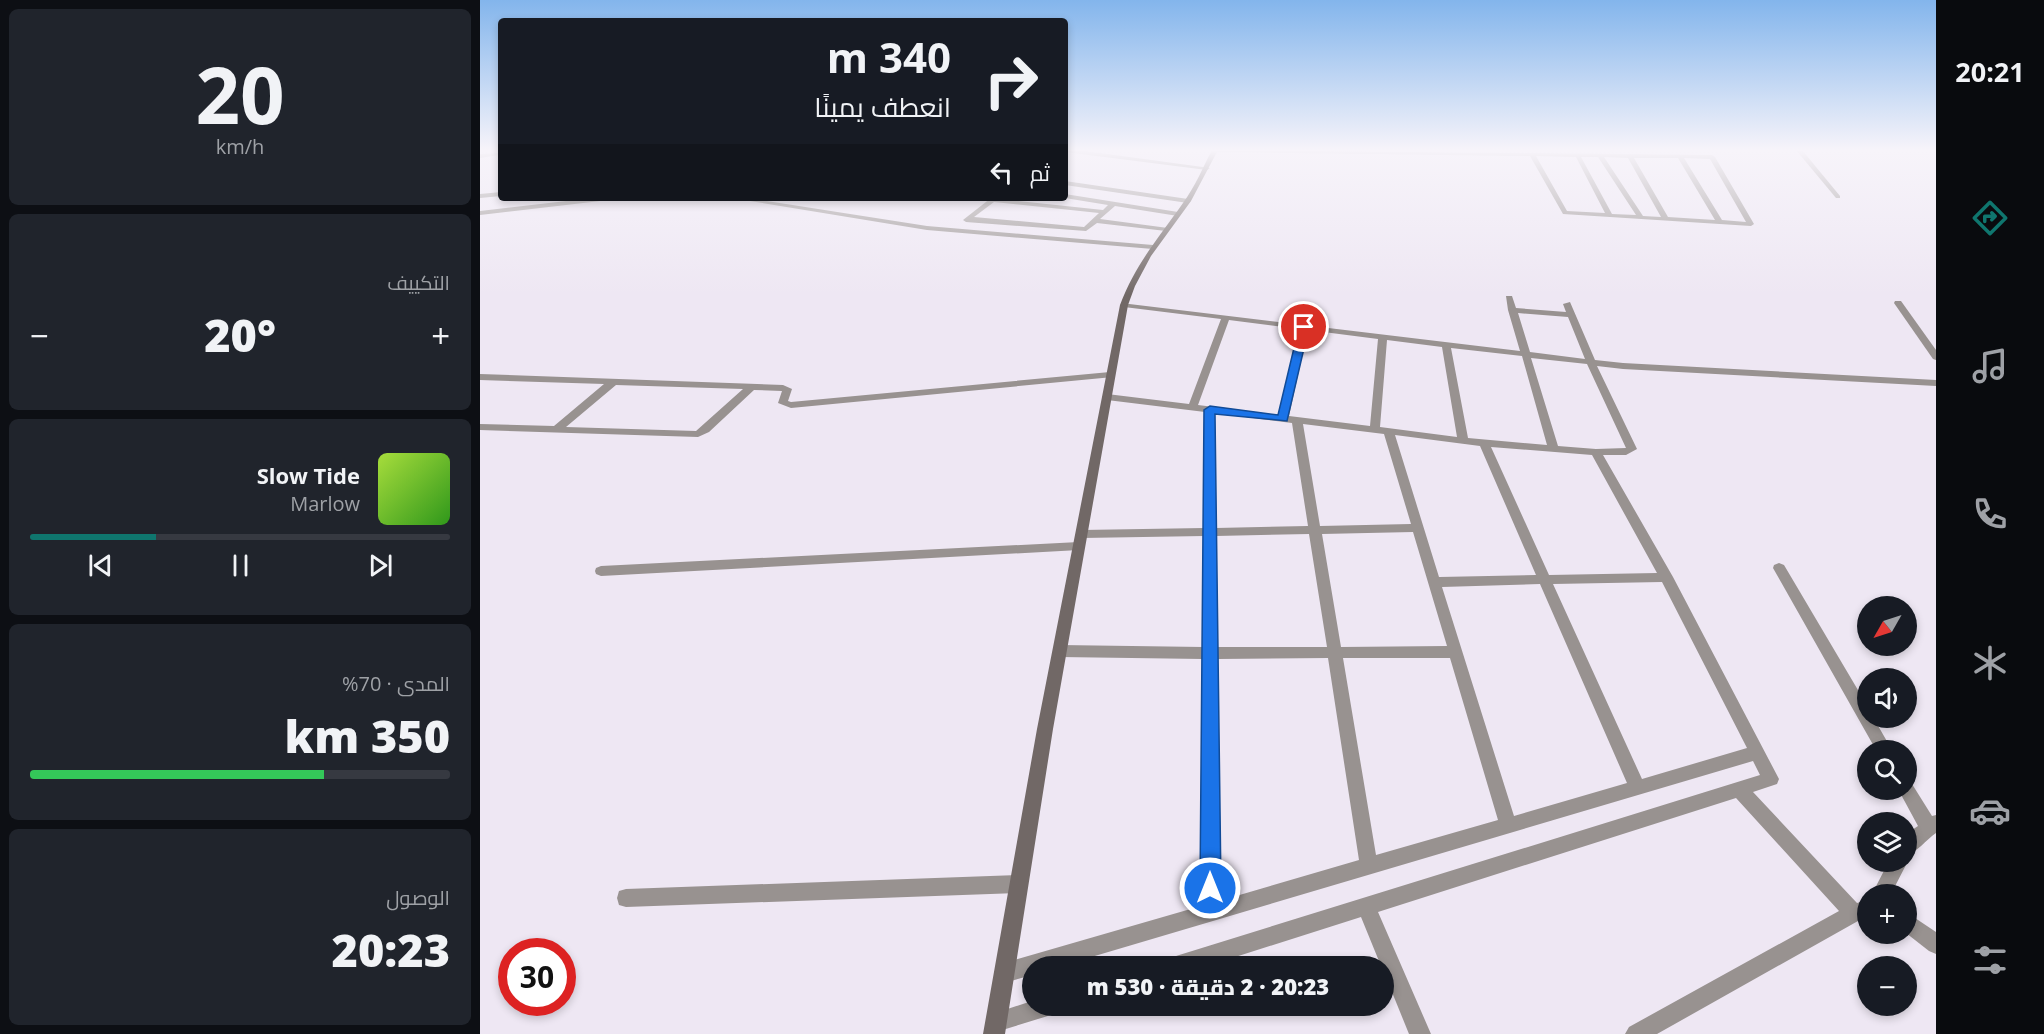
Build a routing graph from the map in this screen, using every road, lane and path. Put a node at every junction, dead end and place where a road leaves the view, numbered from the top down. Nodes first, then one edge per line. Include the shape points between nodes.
1 (1081, 198) edge
2 (1169, 198) edge
3 (1190, 198) edge
4 (1556, 198) edge
5 (1601, 198) edge
6 (1628, 198) edge
7 (1654, 198) edge
8 (1705, 198) edge
9 (1737, 198) edge
10 (552, 201) edge
11 (584, 201) edge
12 (762, 201) edge
13 (990, 201) edge
14 (1010, 201) edge
15 (1188, 201) junction
16 (1114, 203) junction
17 (550, 205) junction
18 (1105, 212) junction
19 (480, 213) edge
20 (1179, 214) junction
21 (1610, 216) junction
22 (1641, 218) junction
23 (968, 219) junction
24 (1666, 219) junction
25 (1097, 221) junction
26 (1720, 223) junction
27 (958, 226) dead end
28 (1166, 229) junction
29 (1153, 247) junction
30 (1509, 298) dead end
31 (1898, 303) dead end
32 (1124, 304) junction
33 (1567, 304) dead end
34 (1512, 310) junction
35 (1571, 315) junction
36 (1226, 317) junction
37 (1304, 327) junction
38 (1383, 336) junction
39 (1446, 344) junction
40 (1526, 354) junction
41 (1936, 357) edge
42 (1591, 362) junction
43 (1110, 375) junction
44 (480, 377) edge
45 (613, 382) junction
46 (1936, 383) edge
47 (751, 387) junction
48 (1107, 397) junction
49 (1192, 408) junction
50 (1210, 410) junction
51 (1290, 419) junction
52 (480, 427) edge
53 (556, 429) junction
54 (1382, 431) junction
55 (1463, 441) junction
56 (1484, 443) junction
57 (1554, 449) junction
58 (1596, 452) junction
59 (1418, 528) junction
60 (1315, 531) junction
61 (1210, 532) junction
62 (1081, 540) junction
63 (1779, 568) dead end
64 (601, 571) dead end
65 (1666, 578) junction
66 (1545, 580) junction
67 (1434, 582) junction
68 (1060, 651) junction
69 (1335, 652) junction
70 (1456, 652) junction
71 (1210, 653) junction
72 (1878, 740) edge
73 (1758, 752) junction
74 (1637, 787) junction
75 (1740, 790) junction
76 (1914, 800) edge
77 (1508, 825) junction
78 (1933, 826) edge
79 (1917, 839) edge
80 (1370, 865) junction
81 (1018, 884) junction
82 (626, 898) dead end
83 (1366, 907) junction
84 (1857, 907) edge
85 (1210, 912) junction
86 (1857, 913) edge
87 (1917, 929) edge
88 (1936, 944) edge
89 (1208, 956) edge
90 (1004, 973) junction
91 (1024, 1016) edge
92 (995, 1028) edge
93 (1420, 1034) edge
94 (1636, 1034) edge

1 - 16 street
2 - 15 street
3 - 15 main road
4 - 21 street via 1563,212
5 - 21 street
6 - 22 street
7 - 24 street
8 - 26 street
9 - 26 street via 1751,223
10 - 17 street
11 - 17 street
12 - 29 street via 927,228
13 - 23 street
14 - 18 street
15 - 20 main road
16 - 18 street
16 - 20 street
17 - 19 street
18 - 25 street
20 - 28 main road
21 - 22 street
22 - 24 street
23 - 25 street via 1086,229
23 - 27 street
24 - 26 street
25 - 28 street
28 - 29 main road
29 - 32 main road
30 - 34 street
31 - 41 street
32 - 36 street
32 - 43 main road
33 - 35 street
34 - 35 street
34 - 40 street
35 - 42 street
36 - 37 street
36 - 49 street
37 - 38 street
37 - 51 street
38 - 39 street
38 - 54 street
39 - 40 street
39 - 55 street
40 - 42 street
40 - 57 street
42 - 46 street
42 - 58 street via 1632,449
43 - 47 street via 812,403 787,389
43 - 48 main road
44 - 45 street
45 - 47 street
45 - 53 street
47 - 53 street via 698,434
48 - 49 street
48 - 62 main road
49 - 50 street
50 - 51 street
50 - 61 street
51 - 54 street
51 - 60 street
52 - 53 street
54 - 55 street
54 - 59 street
55 - 56 street
56 - 57 street
56 - 66 street
57 - 58 street
58 - 65 street
59 - 60 street
59 - 67 street
60 - 61 street
60 - 69 street
61 - 62 street
61 - 71 street
62 - 64 street
62 - 68 main road
63 - 72 street
65 - 66 street
65 - 73 street
66 - 67 street
66 - 74 street
67 - 70 street
68 - 71 street
68 - 81 main road
69 - 70 street
69 - 71 street
69 - 80 street
70 - 77 street
71 - 85 street
73 - 74 street
73 - 75 street via 1771,780
74 - 77 street
75 - 83 street
75 - 84 street
76 - 78 street
77 - 80 street
78 - 79 street
80 - 85 street
81 - 82 street
81 - 90 main road
83 - 89 street
83 - 93 street
85 - 90 street
86 - 94 street
87 - 88 street
90 - 92 main road
91 - 92 street

